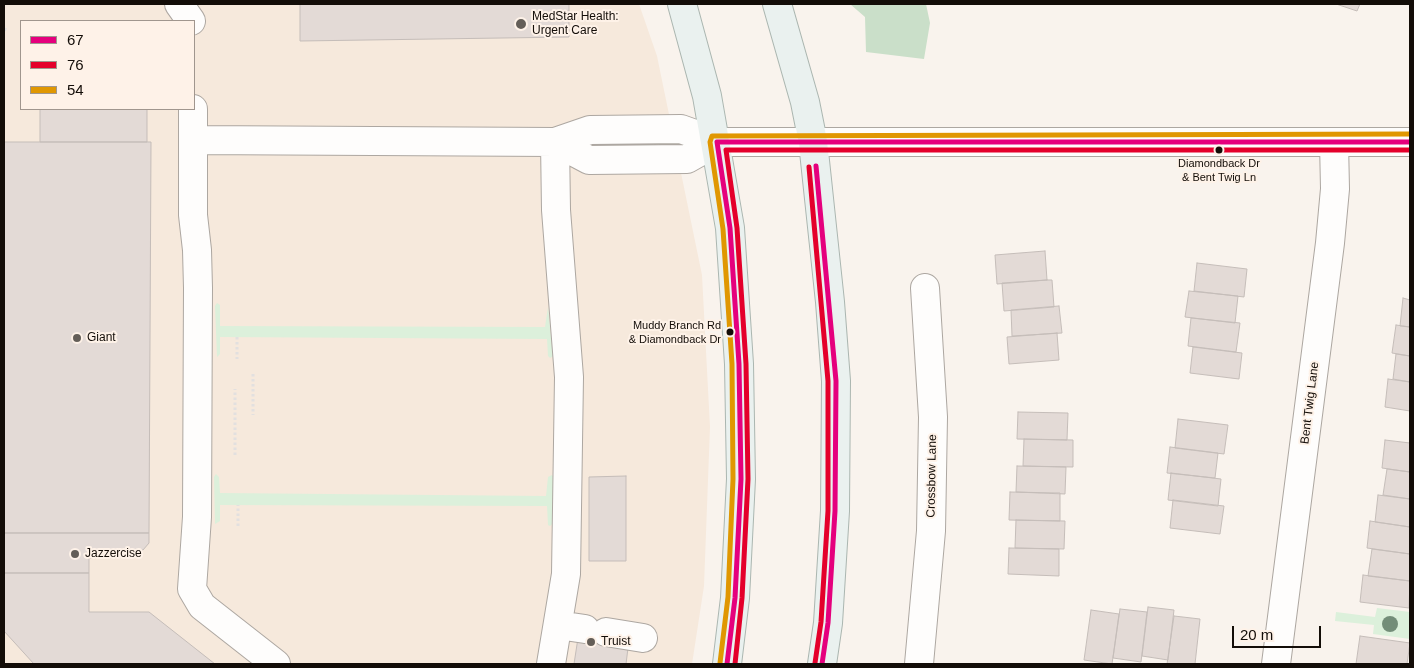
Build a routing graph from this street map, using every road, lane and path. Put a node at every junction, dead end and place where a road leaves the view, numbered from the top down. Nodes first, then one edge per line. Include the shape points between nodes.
1 (179, 4) edge
2 (682, 4) edge
3 (777, 4) edge
4 (190, 20) edge
5 (194, 110) edge
6 (194, 140) junction
7 (555, 142) junction
8 (717, 142) junction
9 (813, 142) junction
10 (1334, 142) junction
11 (1410, 142) edge
12 (925, 288) dead end
13 (237, 337) dead end
14 (237, 359) dead end
15 (253, 374) dead end
16 (235, 389) dead end
17 (253, 415) dead end
18 (235, 455) dead end
19 (238, 505) dead end
20 (238, 526) dead end
21 (558, 625) junction
22 (643, 638) dead end
23 (276, 664) edge
24 (551, 664) edge
25 (727, 664) edge
26 (822, 664) edge
27 (918, 664) edge
28 (1276, 664) edge

1 - 4 street
2 - 8 main road
3 - 9 main road via 803,93
5 - 6 street
6 - 7 street
6 - 23 street via 193,215 198,288 197,518 192,588 202,606
7 - 8 street via 590,130 681,129
7 - 21 street via 556,210 570,377 566,574
8 - 9 street
8 - 25 main road via 730,228 740,364 741,479 735,598
9 - 10 street
9 - 26 main road via 836,381 835,520
10 - 11 street
10 - 28 street, Bent Twig Lane via 1335,189 1330,243
12 - 27 street, Crossbow Lane via 933,417 932,522
13 - 14 path
15 - 17 path
16 - 18 path
19 - 20 path
21 - 22 street
21 - 24 street

